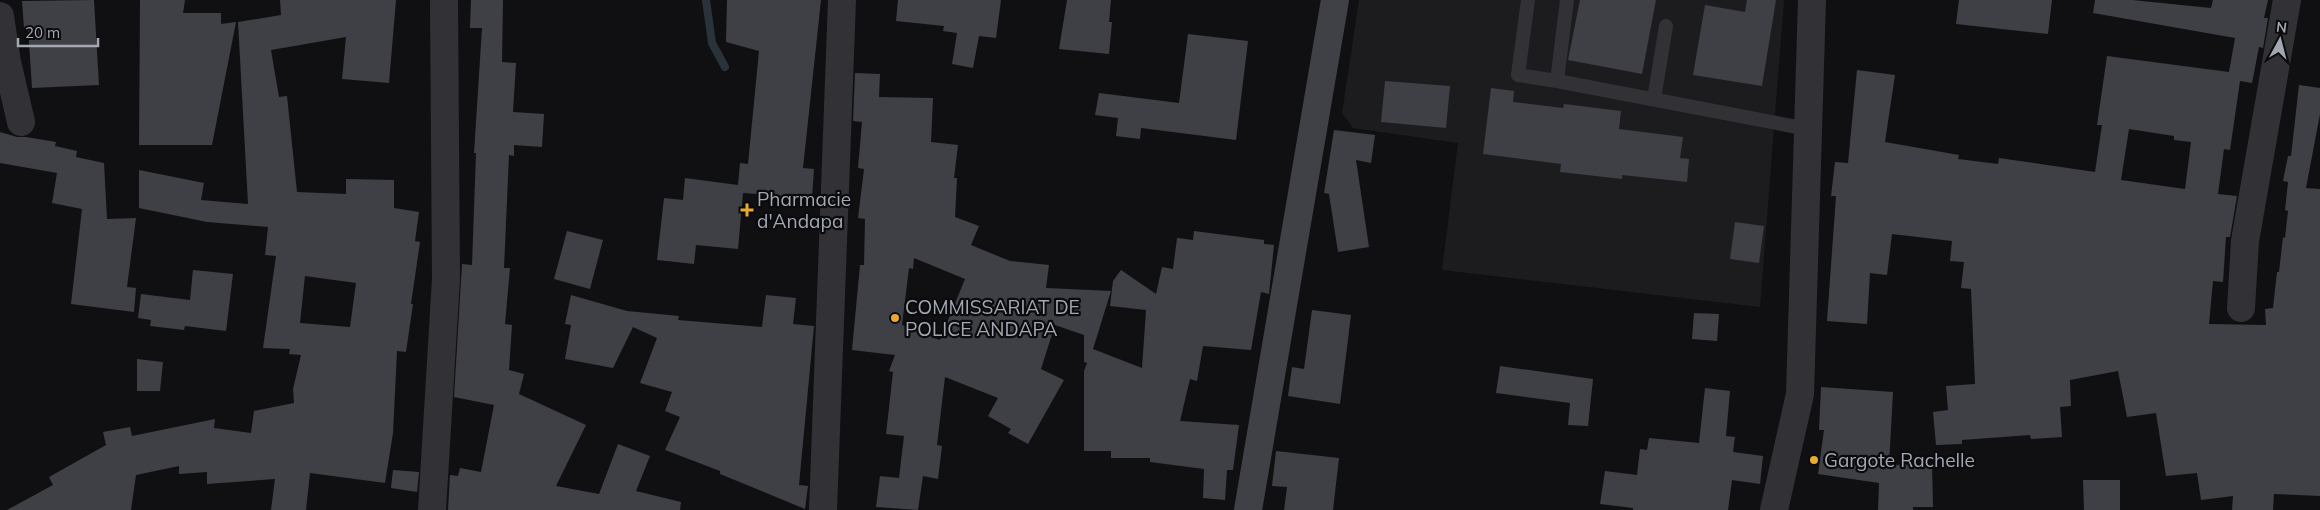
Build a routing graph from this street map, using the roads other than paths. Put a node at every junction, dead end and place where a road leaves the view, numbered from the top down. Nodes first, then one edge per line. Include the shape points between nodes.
1 (444, 0) edge
2 (842, 0) edge
3 (1335, 0) edge
4 (1528, 0) edge
5 (1567, 0) edge
6 (1812, 0) edge
7 (2287, 0) edge
8 (0, 16) edge
9 (1666, 26) dead end
10 (1557, 81) junction
11 (1654, 99) junction
12 (21, 122) dead end
13 (1808, 129) junction
14 (2241, 308) dead end
15 (432, 510) edge
16 (823, 510) edge
17 (1248, 510) edge
18 (1774, 510) edge

1 - 15 street via 446,279
2 - 16 street
3 - 17 street
4 - 10 lane via 1518,75
5 - 10 lane
6 - 13 street
7 - 14 street via 2245,241
8 - 12 street
9 - 11 lane
10 - 11 lane
11 - 13 lane
13 - 18 street via 1800,394

